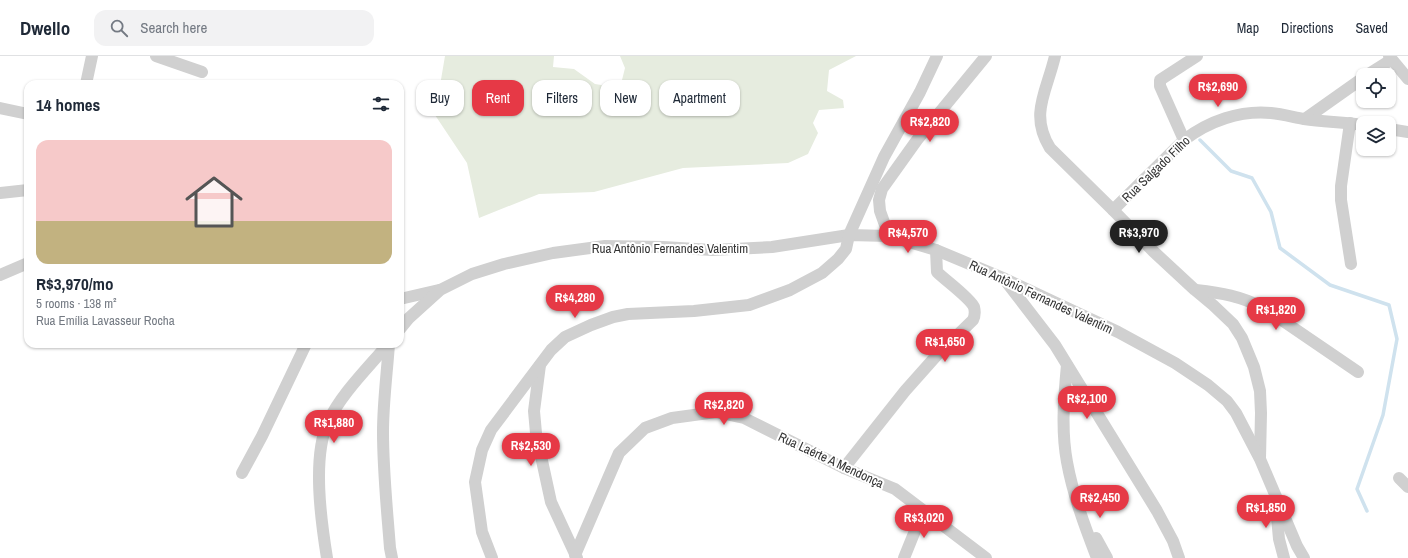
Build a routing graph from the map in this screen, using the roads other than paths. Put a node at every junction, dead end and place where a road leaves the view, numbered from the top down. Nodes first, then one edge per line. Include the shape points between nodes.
1 (92, 56) edge
2 (156, 56) edge
3 (937, 56) edge
4 (986, 56) edge
5 (1055, 56) edge
6 (1197, 56) edge
7 (1390, 58) edge
8 (1376, 68) edge
9 (202, 72) dead end
10 (1408, 79) edge
11 (87, 80) edge
12 (1356, 83) edge
13 (0, 108) edge
14 (24, 113) edge
15 (1306, 119) junction
16 (1350, 123) junction
17 (1356, 124) edge
18 (1396, 130) edge
19 (1408, 132) edge
20 (1184, 140) junction
21 (24, 190) edge
22 (0, 193) edge
23 (1113, 210) junction
24 (849, 236) junction
25 (889, 236) junction
26 (936, 250) junction
27 (1351, 264) dead end
28 (24, 265) edge
29 (0, 274) edge
30 (1003, 278) junction
31 (440, 290) junction
32 (1194, 290) junction
33 (404, 298) edge
34 (404, 324) edge
35 (304, 348) edge
36 (385, 348) edge
37 (388, 348) edge
38 (540, 364) junction
39 (1067, 365) junction
40 (1358, 372) dead end
41 (1260, 459) junction
42 (844, 468) junction
43 (242, 473) dead end
44 (1399, 478) dead end
45 (1408, 487) edge
46 (1073, 490) junction
47 (1275, 493) junction
48 (923, 511) junction
49 (576, 557) edge
50 (327, 558) edge
51 (392, 558) edge
52 (492, 558) edge
53 (904, 558) edge
54 (986, 558) edge
55 (1097, 558) edge
56 (1107, 558) edge
57 (1179, 558) edge
58 (1284, 558) edge
59 (1304, 558) edge

1 - 11 street
2 - 9 street
3 - 24 street via 884,157
4 - 25 street via 917,140 882,189 880,211
5 - 23 street via 1040,107 1043,137 1050,148
6 - 20 street via 1160,80 1160,86
7 - 8 street
7 - 10 street
12 - 15 street
13 - 14 street
15 - 16 street, Rua Salgado Filho
15 - 20 street, Rua Salgado Filho via 1270,113 1240,114 1212,122
16 - 17 street, Rua Salgado Filho
16 - 27 street via 1341,200
18 - 19 street
20 - 23 street, Rua Salgado Filho
21 - 22 street
23 - 32 street
24 - 25 street, Rua Antônio Fernandes Valentim
24 - 31 street, Rua Antônio Fernandes Valentim via 772,246 712,250 605,246 553,253 504,264 472,274
24 - 38 street via 846,249 838,259 822,273 790,290 749,305 613,317 565,337
25 - 26 street, Rua Antônio Fernandes Valentim
26 - 30 street, Rua Antônio Fernandes Valentim
26 - 42 street via 937,272 970,301 974,308 973,320 937,355
28 - 29 street
30 - 39 street via 1055,345
30 - 41 street, Rua Antônio Fernandes Valentim via 1118,332 1175,363 1208,385 1236,412
31 - 33 street
31 - 34 street, Rua Antônio Fernandes Valentim
32 - 40 street via 1229,294 1248,300 1264,308
32 - 41 street via 1233,324 1254,367 1260,398
35 - 43 street
36 - 50 street via 336,407 326,429 321,448 320,497
37 - 51 street via 383,432 384,480
38 - 49 street via 534,412 536,433 551,502
38 - 52 street via 491,430 482,450 475,482 482,532
39 - 46 street via 1064,435
39 - 57 street via 1157,510
41 - 47 street, Rua Antônio Fernandes Valentim
42 - 48 street, Rua Laérte A Mendonça via 895,489
42 - 49 street, Rua Laérte A Mendonça via 744,418 716,412 672,418 645,428 619,453
44 - 45 street
46 - 55 street
46 - 56 street
47 - 58 street via 1279,539
47 - 59 street, Rua Antônio Fernandes Valentim
48 - 53 street
48 - 54 street, Rua Laérte A Mendonça

